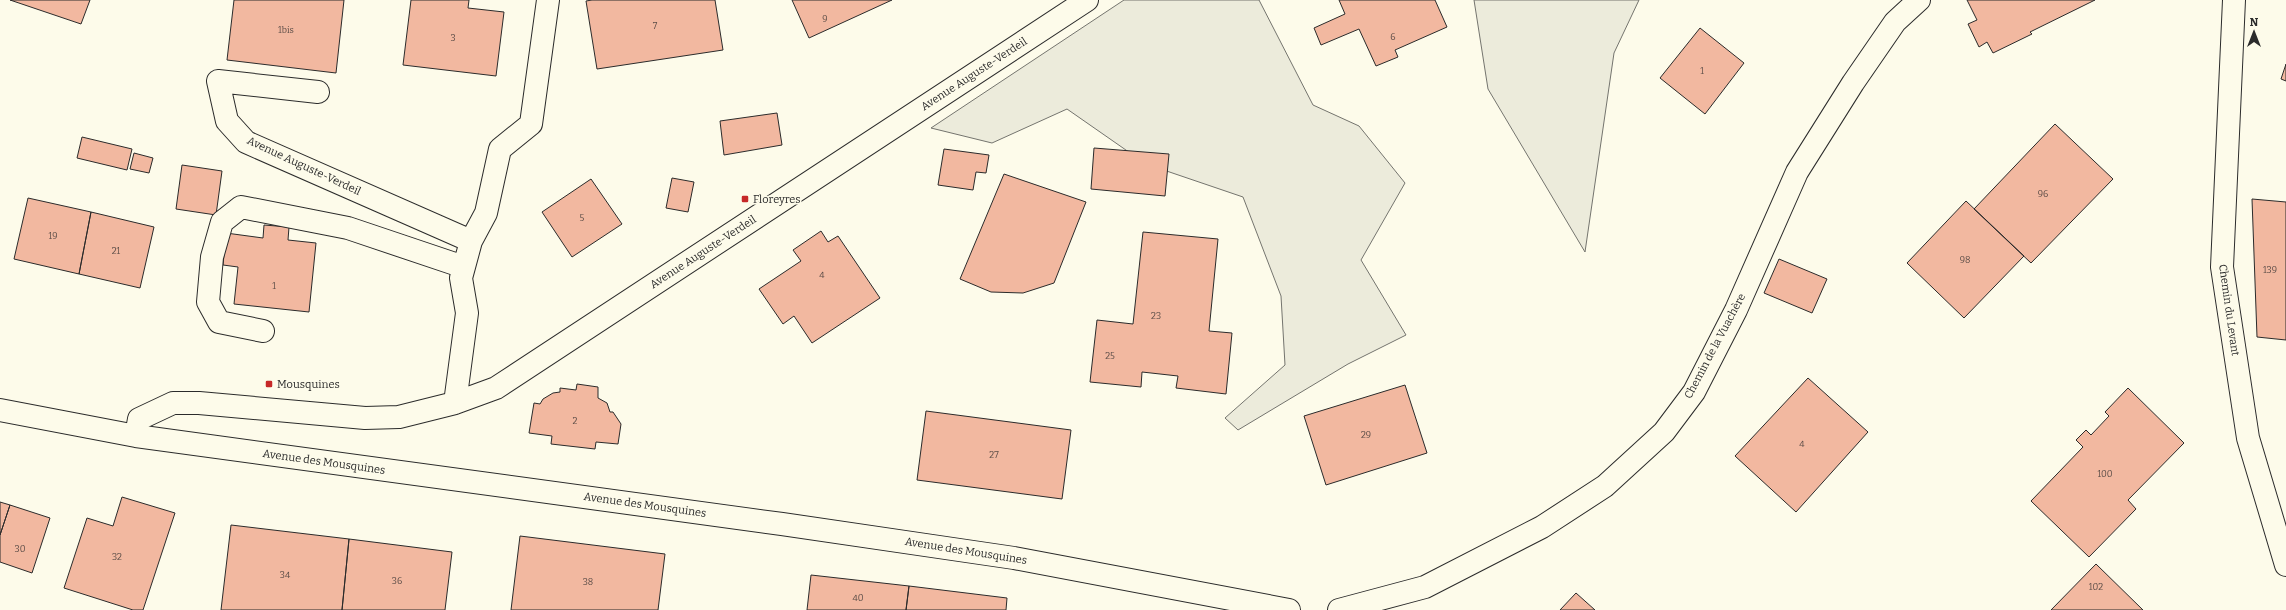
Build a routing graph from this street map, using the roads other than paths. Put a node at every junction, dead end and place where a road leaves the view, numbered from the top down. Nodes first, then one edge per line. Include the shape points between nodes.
1 (548, 0) edge
2 (1087, 0) edge
3 (1919, 0) edge
4 (2234, 0) edge
5 (318, 92) dead end
6 (471, 241) junction
7 (464, 267) junction
8 (262, 331) dead end
9 (455, 404) junction
10 (0, 410) edge
11 (136, 436) junction
12 (2286, 565) edge
13 (1289, 610) edge
14 (1339, 610) edge

1 - 6 street via 531,124 500,149 486,213
2 - 9 street, Avenue Auguste-Verdeil via 496,388
3 - 14 street, Chemin de la Vuachère via 1895,22 1853,83 1798,172 1736,310 1694,392 1664,432 1605,486 1542,527 1425,587
4 - 12 street, Chemin du Levant via 2222,267 2248,438
5 - 6 street, Avenue Auguste-Verdeil via 218,81 227,121 246,142
6 - 7 street
7 - 8 street via 348,228 241,207 222,222 212,258 208,302 219,322
7 - 9 street via 461,278 467,313
9 - 11 street, Avenue Auguste-Verdeil via 399,417 365,418 200,403 173,404 138,419
10 - 11 street, Avenue des Mousquines
11 - 13 street, Avenue des Mousquines via 1007,557

